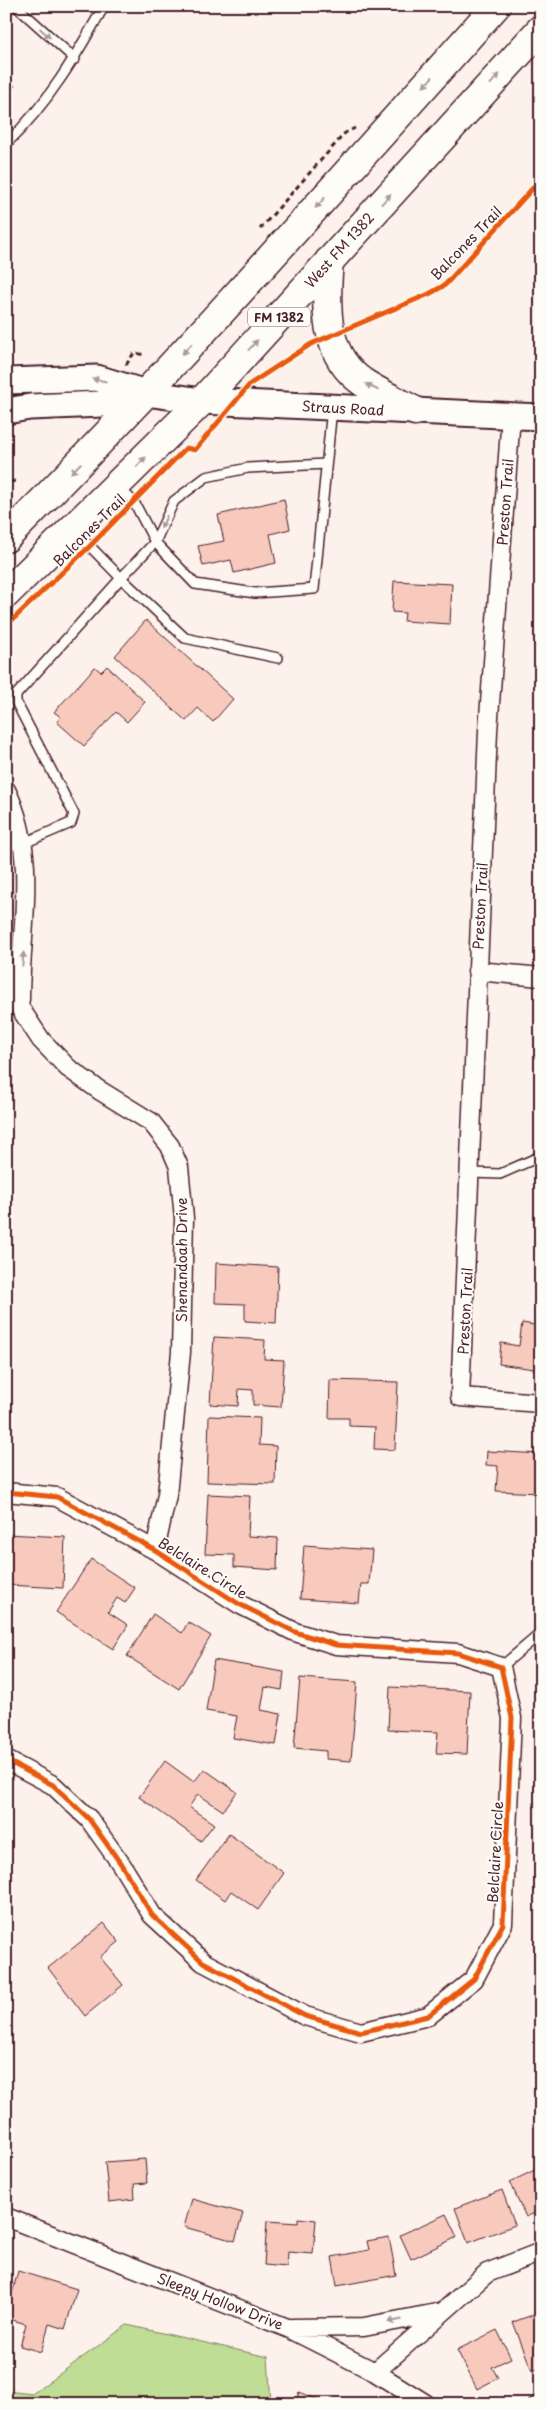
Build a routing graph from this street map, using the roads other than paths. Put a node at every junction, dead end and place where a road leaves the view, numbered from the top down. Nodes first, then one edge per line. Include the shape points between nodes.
1 (16, 6) edge
2 (496, 6) edge
3 (101, 8) edge
4 (541, 29) edge
5 (75, 59) junction
6 (6, 144) edge
7 (329, 261) junction
8 (6, 381) edge
9 (146, 393) junction
10 (202, 401) junction
11 (332, 407) junction
12 (6, 410) edge
13 (415, 411) junction
14 (511, 416) junction
15 (541, 417) edge
16 (326, 464) junction
17 (117, 486) junction
18 (73, 529) junction
19 (6, 538) edge
20 (155, 542) junction
21 (121, 578) junction
22 (6, 594) edge
23 (278, 658) dead end
24 (6, 790) edge
25 (24, 843) junction
26 (6, 846) edge
27 (6, 971) edge
28 (477, 971) junction
29 (541, 977) edge
30 (20, 1008) junction
31 (541, 1156) edge
32 (471, 1173) junction
33 (541, 1403) edge
34 (6, 1492) edge
35 (155, 1550) junction
36 (541, 1633) edge
37 (502, 1667) junction
38 (6, 1760) edge
39 (6, 2217) edge
40 (541, 2252) edge
41 (443, 2312) junction
42 (290, 2328) junction
43 (375, 2372) junction
44 (541, 2400) edge
45 (426, 2404) edge
46 (532, 2404) edge

1 -> 5 lane
2 -> 9 main road, FM 1382 via 248,284
3 - 5 lane
7 -> 4 main road, West FM 1382 / FM 1382
5 - 6 lane via 23,128
10 -> 7 main road, West FM 1382 / FM 1382
13 -> 7 main road via 363,382 347,367 334,346 328,330 326,308
9 -> 8 street via 97,378
9 - 10 street, Straus Road
9 - 12 street via 102,404
9 -> 19 main road, FM 1382
10 - 11 street, Straus Road
17 -> 10 main road, West FM 1382 / FM 1382
11 - 13 street, Straus Road
11 - 16 lane
13 - 14 street, Straus Road
14 - 15 street, Straus Road
14 - 28 street, Preston Trail via 488,731
16 -> 20 lane via 248,468 206,477 174,502
16 - 20 lane via 314,589 254,593 195,584
17 - 18 main road, West FM 1382 / FM 1382
17 - 20 lane via 134,502
18 - 21 lane
18 - 22 main road, West FM 1382 / FM 1382
20 - 21 lane
21 - 23 lane via 186,638
21 - 25 lane via 16,695 16,702 74,814 71,824
24 - 25 street
25 - 26 lane
30 -> 25 street via 26,926
27 - 30 street, Shenandoah Drive
28 - 29 street
28 - 32 street, Preston Trail
30 - 35 street, Shenandoah Drive via 41,1040 68,1068 151,1122 170,1146 179,1167 184,1218 181,1352 168,1495
31 - 32 lane via 500,1174
32 - 33 street, Preston Trail via 460,1397
34 - 35 street, Belclaire Circle via 57,1497
35 - 37 street, Belclaire Circle via 238,1604 295,1632 336,1645 458,1653
36 - 37 lane
37 - 38 street, Belclaire Circle via 512,1718 503,1924 474,1980 428,2016 361,2032 305,2016 202,1962 152,1915 89,1819 53,1785
39 - 42 street, Sleepy Hollow Drive
40 - 41 street via 487,2273
41 -> 42 street via 364,2327
41 - 43 street
42 - 43 street, Sleepy Hollow Drive
43 - 45 street, Sleepy Hollow Drive
44 - 46 lane

